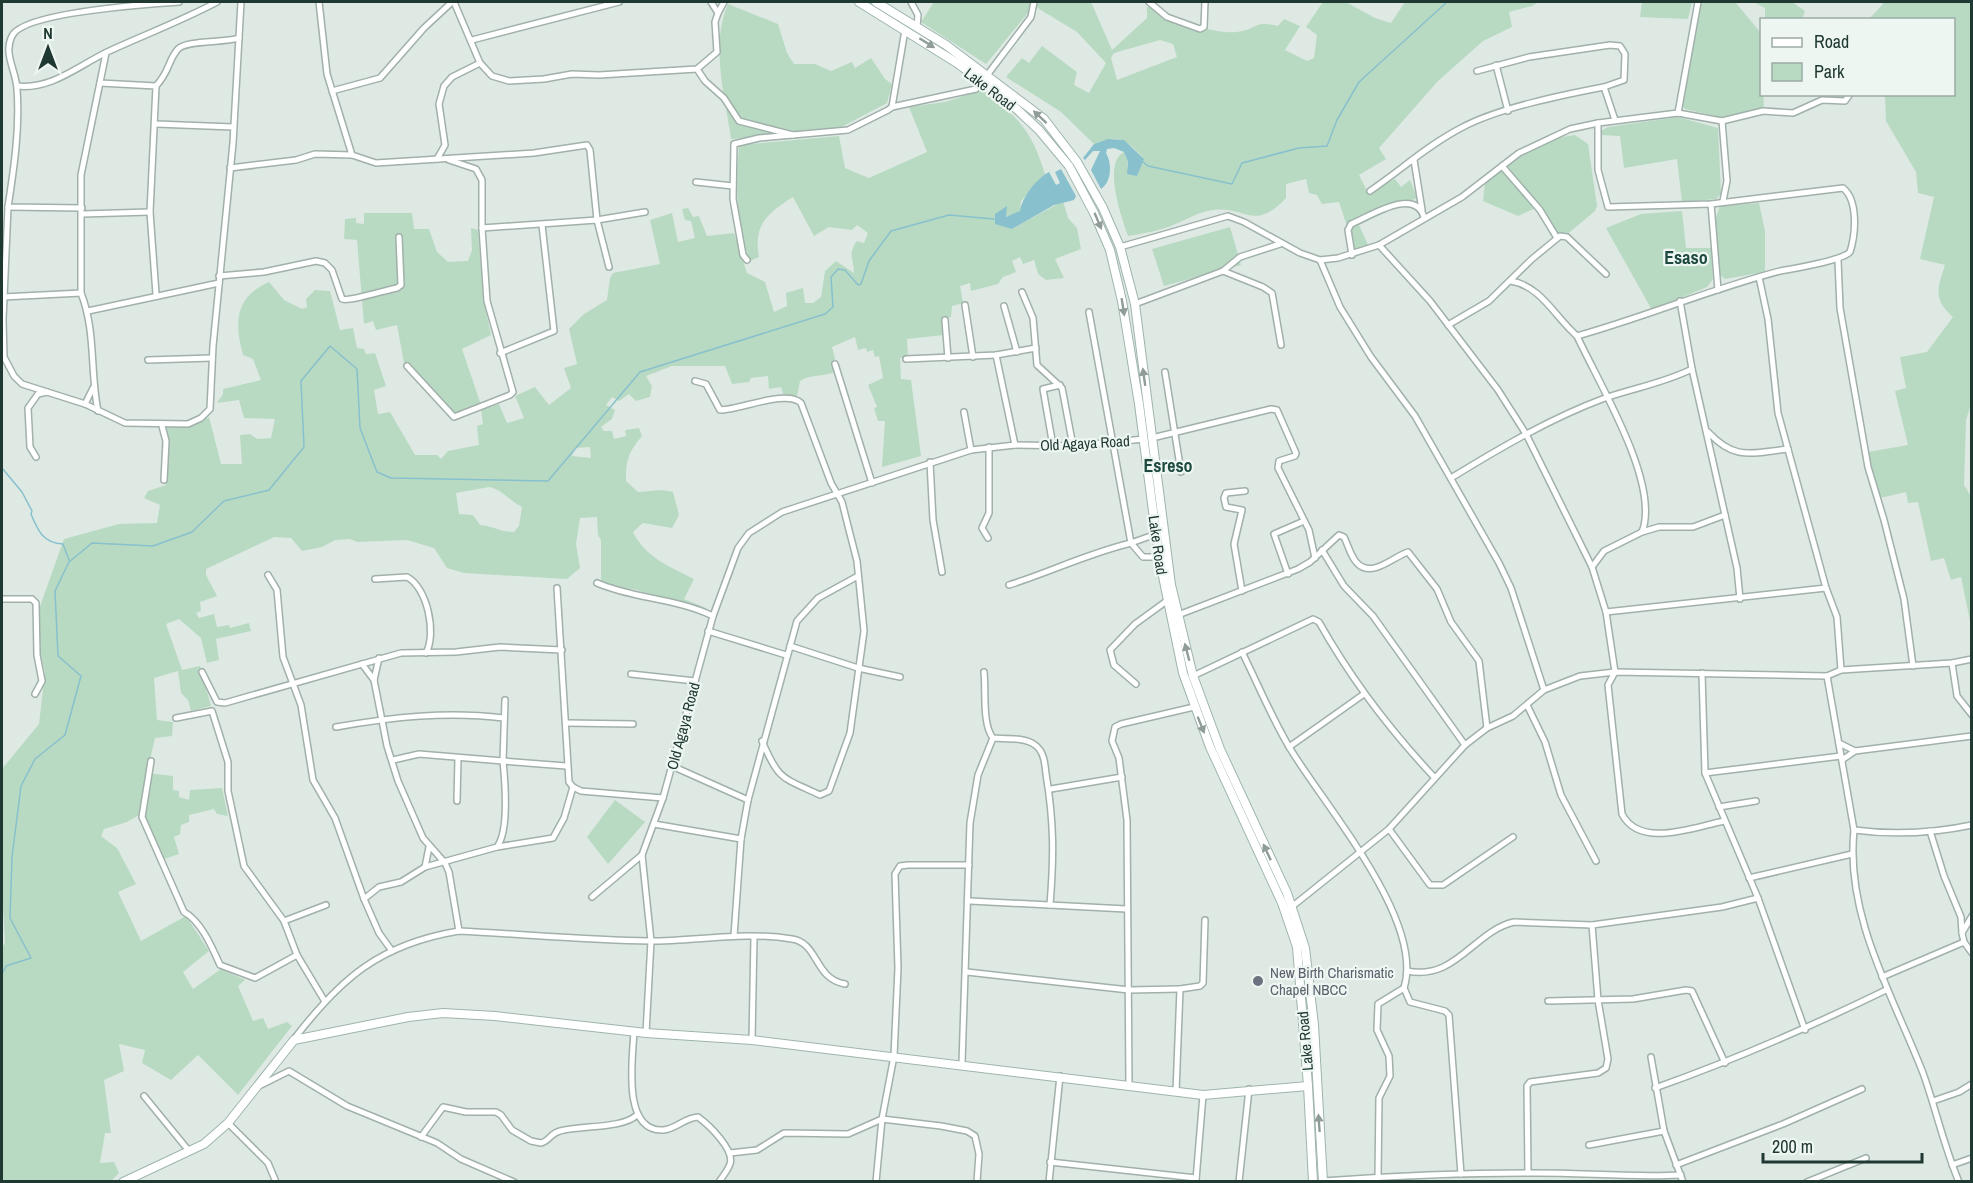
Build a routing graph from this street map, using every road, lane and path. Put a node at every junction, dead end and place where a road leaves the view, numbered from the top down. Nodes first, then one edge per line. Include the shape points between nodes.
1 (179, 2) edge
2 (217, 2) edge
3 (241, 2) edge
4 (319, 2) edge
5 (453, 2) edge
6 (619, 2) edge
7 (711, 2) edge
8 (724, 2) edge
9 (859, 2) edge
10 (876, 2) edge
11 (911, 2) edge
12 (1034, 2) edge
13 (1149, 2) edge
14 (1205, 2) edge
15 (1698, 2) edge
16 (594, 4) edge
17 (718, 13) junction
18 (917, 27) junction
19 (905, 30) junction
20 (239, 38) junction
21 (472, 40) junction
22 (106, 53) junction
23 (480, 63) junction
24 (1496, 65) junction
25 (697, 69) junction
26 (1476, 72) dead end
27 (988, 74) junction
28 (100, 83) junction
29 (982, 83) junction
30 (17, 86) junction
31 (156, 86) junction
32 (1604, 87) junction
33 (332, 91) junction
34 (1849, 96) edge
35 (892, 107) junction
36 (1508, 111) junction
37 (1678, 112) junction
38 (1615, 120) junction
39 (1722, 121) junction
40 (1598, 123) junction
41 (156, 124) junction
42 (233, 127) junction
43 (794, 135) junction
44 (352, 155) junction
45 (437, 159) junction
46 (448, 159) junction
47 (1414, 160) junction
48 (1502, 166) junction
49 (230, 168) junction
50 (696, 182) dead end
51 (733, 186) junction
52 (1370, 191) dead end
53 (1723, 201) junction
54 (1712, 204) junction
55 (8, 207) junction
56 (1422, 210) junction
57 (82, 211) junction
58 (150, 212) junction
59 (645, 212) dead end
60 (1424, 217) junction
61 (597, 220) junction
62 (542, 225) junction
63 (482, 228) junction
64 (399, 237) dead end
65 (1557, 238) junction
66 (1280, 244) junction
67 (1379, 245) junction
68 (1120, 247) junction
69 (1352, 255) junction
70 (747, 260) dead end
71 (1320, 260) junction
72 (1838, 260) junction
73 (609, 267) dead end
74 (1223, 271) junction
75 (1606, 274) dead end
76 (1759, 277) junction
77 (219, 280) junction
78 (1511, 281) junction
79 (1718, 290) junction
80 (1022, 292) dead end
81 (81, 293) junction
82 (156, 294) junction
83 (3, 297) junction
84 (1680, 301) junction
85 (1134, 304) junction
86 (965, 305) dead end
87 (1004, 306) dead end
88 (88, 311) junction
89 (1089, 312) dead end
90 (945, 320) dead end
91 (1448, 325) junction
92 (1576, 336) junction
93 (1281, 345) dead end
94 (1036, 348) junction
95 (500, 352) junction
96 (1017, 352) junction
97 (996, 355) junction
98 (973, 357) junction
99 (212, 358) junction
100 (948, 358) junction
101 (906, 359) dead end
102 (148, 360) dead end
103 (835, 364) dead end
104 (406, 366) dead end
105 (1692, 369) junction
106 (1165, 372) dead end
107 (695, 381) dead end
108 (1060, 385) junction
109 (93, 388) junction
110 (49, 391) junction
111 (1606, 398) junction
112 (85, 404) junction
113 (98, 411) junction
114 (964, 412) dead end
115 (162, 426) junction
116 (1176, 431) junction
117 (1708, 432) junction
118 (1526, 434) junction
119 (1148, 438) junction
120 (1112, 444) junction
121 (1015, 445) junction
122 (1053, 446) junction
123 (1073, 446) junction
124 (989, 447) junction
125 (1788, 449) junction
126 (972, 450) junction
127 (36, 457) dead end
128 (930, 462) junction
129 (1181, 472) dead end
130 (1451, 478) junction
131 (164, 480) dead end
132 (872, 483) junction
133 (1245, 491) dead end
134 (836, 494) junction
135 (1725, 515) junction
136 (1304, 521) junction
137 (1642, 532) junction
138 (1156, 534) junction
139 (988, 538) dead end
140 (1131, 543) junction
141 (1322, 550) junction
142 (1159, 557) junction
143 (1315, 558) junction
144 (1592, 567) junction
145 (942, 572) dead end
146 (1288, 574) junction
147 (268, 575) dead end
148 (858, 576) junction
149 (375, 579) dead end
150 (597, 583) dead end
151 (1009, 585) dead end
152 (557, 588) dead end
153 (1826, 588) junction
154 (1242, 591) junction
155 (1740, 599) junction
156 (2, 600) edge
157 (1168, 600) junction
158 (1606, 612) junction
159 (1178, 615) junction
160 (713, 616) junction
161 (708, 631) junction
162 (790, 645) junction
163 (562, 650) junction
164 (1242, 651) junction
165 (426, 653) junction
166 (786, 655) junction
167 (379, 658) junction
168 (1971, 659) edge
169 (1952, 663) junction
170 (362, 664) junction
171 (1913, 666) junction
172 (858, 668) junction
173 (1841, 670) junction
174 (202, 672) dead end
175 (984, 672) dead end
176 (1615, 672) junction
177 (1702, 673) junction
178 (631, 674) dead end
179 (1596, 674) junction
180 (1193, 676) junction
181 (1827, 676) junction
182 (900, 677) dead end
183 (374, 680) junction
184 (694, 681) junction
185 (294, 683) junction
186 (1136, 684) dead end
187 (1608, 685) junction
188 (1544, 690) junction
189 (35, 694) dead end
190 (1364, 694) junction
191 (505, 700) dead end
192 (217, 702) junction
193 (1527, 705) junction
194 (1194, 707) junction
195 (212, 711) junction
196 (1971, 715) edge
197 (176, 718) dead end
198 (504, 718) junction
199 (383, 719) junction
200 (566, 723) junction
201 (633, 724) dead end
202 (336, 727) dead end
203 (1487, 728) junction
204 (1971, 736) edge
205 (993, 738) junction
206 (762, 741) junction
207 (1839, 743) junction
208 (1465, 745) junction
209 (1289, 747) junction
210 (1855, 751) junction
211 (458, 758) junction
212 (1842, 758) junction
213 (393, 760) junction
214 (151, 761) dead end
215 (503, 761) junction
216 (566, 766) junction
217 (672, 766) junction
218 (1705, 773) junction
219 (1122, 777) junction
220 (1434, 777) junction
221 (573, 787) junction
222 (1051, 789) junction
223 (663, 798) junction
224 (748, 800) junction
225 (457, 801) dead end
226 (1756, 801) dead end
227 (1719, 807) junction
228 (1724, 821) junction
229 (654, 824) junction
230 (1971, 825) edge
231 (1389, 829) junction
232 (1854, 830) junction
233 (1930, 831) junction
234 (1513, 837) dead end
235 (741, 839) junction
236 (429, 847) junction
237 (497, 847) junction
238 (1362, 853) junction
239 (1851, 854) junction
240 (642, 855) junction
241 (1596, 861) dead end
242 (445, 863) junction
243 (969, 865) junction
244 (425, 867) junction
245 (1749, 878) junction
246 (592, 897) dead end
247 (1758, 898) junction
248 (364, 899) junction
249 (970, 901) junction
250 (1050, 904) junction
251 (326, 905) dead end
252 (1126, 909) junction
253 (1288, 909) junction
254 (1960, 917) junction
255 (1970, 918) edge
256 (1204, 920) dead end
257 (284, 921) junction
258 (1592, 925) junction
259 (459, 932) junction
260 (1962, 933) junction
261 (734, 936) junction
262 (754, 937) junction
263 (651, 940) junction
264 (1964, 942) junction
265 (392, 951) junction
266 (1971, 953) edge
267 (297, 955) junction
268 (1407, 971) junction
269 (967, 972) junction
270 (1882, 976) junction
271 (845, 984) dead end
272 (1404, 988) junction
273 (1180, 989) junction
274 (1129, 990) junction
275 (1886, 990) junction
276 (324, 1000) junction
277 (1598, 1000) junction
278 (1548, 1001) dead end
279 (1805, 1030) junction
280 (634, 1031) junction
281 (646, 1033) junction
282 (294, 1040) junction
283 (752, 1040) junction
284 (894, 1056) junction
285 (1651, 1057) dead end
286 (962, 1063) junction
287 (1725, 1063) junction
288 (1060, 1076) junction
289 (1971, 1084) edge
290 (258, 1086) junction
291 (1130, 1086) junction
292 (1308, 1086) junction
293 (1654, 1088) junction
294 (1250, 1089) junction
295 (1862, 1089) dead end
296 (1176, 1092) junction
297 (1203, 1095) junction
298 (144, 1096) dead end
299 (1933, 1101) junction
300 (637, 1115) junction
301 (882, 1119) junction
302 (228, 1123) junction
303 (1664, 1131) junction
304 (421, 1137) junction
305 (1589, 1145) dead end
306 (189, 1151) junction
307 (730, 1153) junction
308 (1866, 1158) dead end
309 (1971, 1158) edge
310 (1050, 1162) junction
311 (1676, 1165) junction
312 (1952, 1165) junction
313 (1461, 1173) junction
314 (1528, 1173) junction
315 (1425, 1174) junction
316 (1378, 1177) junction
317 (1585, 1178) edge
318 (1682, 1178) edge
319 (1196, 1180) edge
320 (1323, 1181) edge
321 (123, 1182) edge
322 (276, 1182) edge
323 (514, 1182) edge
324 (719, 1182) edge
325 (876, 1182) edge
326 (977, 1182) edge
327 (1049, 1182) edge
328 (1239, 1182) edge
329 (1313, 1182) edge
330 (1426, 1182) edge
331 (1808, 1182) edge
332 (1959, 1182) edge

1 - 30 street via 73,13 22,26 13,33 8,45
2 - 22 street
3 - 20 street
4 - 33 street
5 - 21 street
5 - 33 street via 380,78
6 - 16 street
7 - 17 street
8 - 17 street
9 - 19 main road, Lake Road
10 - 18 main road, Lake Road
11 - 18 street via 918,15
12 - 27 street via 1030,17
13 - 14 street via 1167,17 1200,29 1204,27
15 - 37 street
16 - 21 street
17 - 25 street via 717,52
18 - 27 main road, Lake Road
19 -> 29 main road, Lake Road
19 - 35 street
20 - 31 street via 183,45 167,75
20 - 42 street
21 - 23 street
22 - 28 street
22 - 30 street via 46,84
23 - 25 street via 492,76 509,81
23 - 45 street via 444,86 439,104 446,145
24 - 26 street
24 - 32 street via 1568,50 1620,46 1625,54 1624,80
24 - 36 street
25 - 43 street via 739,121
68 -> 27 main road, Lake Road via 1077,162 1044,119
28 - 31 street
28 - 57 street via 81,175
29 - 35 street via 976,89
29 -> 119 main road, Lake Road via 1040,129 1084,193 1115,267
30 - 55 street via 18,128
31 - 41 street
32 - 36 street
32 - 38 street
33 - 44 street
34 - 39 street via 1845,101 1819,100 1793,113 1763,111
35 - 43 street via 848,130
36 - 47 street via 1464,126
37 - 38 street
37 - 39 street
38 - 40 street
39 - 53 street via 1727,181
40 - 48 street via 1570,129 1531,146
40 - 54 street via 1598,170 1608,207
41 - 42 street
41 - 58 street
42 - 49 street
43 - 51 street via 736,143
44 - 45 street via 376,163
44 - 49 street via 315,154
45 - 46 street
46 - 61 street via 587,145
46 - 63 street via 480,174
47 - 52 street
47 - 56 street
48 - 60 street via 1462,197
48 - 65 street via 1540,210
49 - 77 street
50 - 51 street
51 - 70 street via 740,242
53 - 54 street
53 - 72 street via 1842,188 1852,200 1853,232 1850,252
54 - 79 street
55 - 57 street
55 - 83 street
56 - 60 street
56 - 69 street via 1403,203 1352,224 1348,230
57 - 58 street
57 - 81 street
58 - 82 street
59 - 61 street
60 - 67 street
61 - 62 street
61 - 73 street
62 - 63 street
62 - 95 street via 554,331
63 - 95 street via 487,301
64 - 77 street via 401,285 352,300 342,299 332,270 316,261
65 - 75 street via 1567,237
65 - 78 street
66 - 68 street via 1244,222 1225,216
66 - 71 street
66 - 74 street via 1240,257
67 - 69 street
67 - 91 street
68 - 85 main road, Lake Road
69 - 71 street
71 - 130 street via 1353,328 1415,416
72 - 76 street
72 - 171 street via 1840,308 1868,467 1904,599
74 - 85 street
74 - 93 street via 1272,293
76 - 79 street
76 - 125 street via 1768,319 1778,413
77 - 82 street
77 - 99 street
78 - 91 street via 1489,301
78 - 92 street via 1535,290
79 - 84 street
80 - 94 street via 1034,318
81 - 83 street
81 - 88 street
82 - 88 street
83 - 110 street via 4,357 22,384
84 - 92 street via 1634,320
84 - 105 street
119 -> 85 main road, Lake Road
86 - 98 street
87 - 96 street
88 - 109 street
89 - 120 street
90 - 100 street
91 - 118 street
92 - 111 street
94 - 96 street
94 - 108 street via 1037,365
95 - 104 street via 513,392 454,417
96 - 97 street
97 - 98 street
97 - 121 street
98 - 100 street
99 - 102 street
99 - 115 street via 210,409 188,424
100 - 101 street
103 - 132 street
105 - 111 street via 1660,384
105 - 117 street
106 - 116 street
107 - 134 street via 706,384 720,410 784,398 798,400
108 - 122 street via 1043,389
108 - 123 street
109 - 112 street
109 - 113 street
110 - 112 street
110 - 127 street via 38,394 28,408 30,447
111 - 118 street
111 - 137 street via 1640,475 1647,509
112 - 113 street
113 - 115 street via 125,423
114 - 126 street
115 - 131 street via 166,441
116 - 119 street, Old Agaya Road
116 - 129 street
116 - 136 street, Old Agaya Road via 1277,410 1296,453 1279,461 1278,468
117 - 125 street via 1733,452
117 - 135 street
118 - 130 street
118 - 144 street
119 - 120 street, Old Agaya Road
119 - 138 main road, Lake Road
119 - 159 main road, Lake Road
120 - 123 street, Old Agaya Road
120 - 140 street
121 - 122 street, Old Agaya Road
121 - 124 street, Old Agaya Road
122 - 123 street, Old Agaya Road
124 - 126 street, Old Agaya Road
124 - 139 street via 989,513 982,528
125 - 153 street
126 - 128 street, Old Agaya Road
128 - 132 street, Old Agaya Road
128 - 145 street via 933,520
130 - 188 street via 1511,588
132 - 134 street, Old Agaya Road
133 - 154 street via 1226,493 1224,498 1226,507 1242,510 1234,544
134 - 148 street via 842,502
134 - 160 street, Old Agaya Road via 782,512 749,533 738,548
135 - 137 street via 1693,527 1659,527
135 - 155 street
136 - 143 street
136 - 146 street via 1274,534
137 - 144 street via 1604,551
138 - 140 street
138 - 142 main road, Lake Road
140 - 142 street via 1143,557
140 - 151 street via 1101,550
141 - 143 street
141 - 203 street via 1342,536 1358,563 1377,568 1410,553 1437,589 1451,622 1479,661
141 - 208 street via 1344,586 1373,616
142 - 157 main road, Lake Road
143 - 146 street
144 - 158 street
146 - 154 street
147 - 185 street via 277,590 279,637
148 - 162 street via 818,598 807,609 796,621
148 - 172 street via 864,631
149 - 165 street via 407,577 419,586 430,637
150 - 160 street
152 - 163 street
153 - 155 street
153 - 173 street via 1839,627
154 - 159 street
155 - 158 street
156 - 189 street via 32,599 36,603 42,681
157 - 186 street via 1135,624 1110,650 1114,664
157 - 194 main road, Lake Road
158 - 176 street
180 -> 159 main road, Lake Road
160 - 161 street, Old Agaya Road
161 - 166 street
161 - 184 street, Old Agaya Road
162 - 166 street
162 - 172 street
163 - 165 street via 500,647
163 - 200 street
164 - 180 street
164 - 190 street via 1313,619
164 - 209 street
165 - 167 street
166 - 206 street
167 - 170 street
167 - 183 street
168 - 169 street
169 - 171 street
169 - 196 street via 1957,696
170 - 183 street
170 - 185 street
171 - 173 street
172 - 182 street
172 - 206 street via 850,733 826,794 820,795 780,776
173 - 181 street
174 - 192 street
175 - 205 street via 986,722
176 - 177 street
176 - 179 street
176 - 187 street
177 - 181 street
177 - 218 street
178 - 184 street
179 - 187 street
179 - 188 street
253 -> 180 main road, Lake Road
181 - 207 street
183 - 199 street
184 - 217 street, Old Agaya Road
185 - 192 street via 236,701
185 - 248 street via 304,716 313,780 335,818
187 - 228 street via 1622,814 1627,825 1638,832 1653,834
188 - 193 street
190 - 209 street
190 - 220 street via 1391,731
191 - 198 street
192 - 195 street
193 - 203 street
193 - 241 street via 1545,742 1561,795
194 - 219 street via 1115,727 1112,741
194 -> 253 main road, Lake Road
195 - 197 street
195 - 257 street via 228,762 228,791 244,866
198 - 199 street via 461,714
198 - 215 street
199 - 202 street
199 - 213 street
200 - 201 street
200 - 216 street
203 - 208 street
204 - 210 street
205 - 222 street via 1032,742 1039,748
205 - 243 street via 974,793
206 - 224 street
207 - 210 street
207 - 212 street
208 - 220 street
209 - 238 street
210 - 212 street
211 - 213 street via 419,754
211 - 215 street
211 - 225 street
212 - 218 street
212 - 232 street
213 - 236 street via 402,791
214 - 267 street via 142,817 184,912 204,935 220,965 255,978
215 - 216 street
215 - 237 street via 503,826
216 - 221 street
217 - 223 street, Old Agaya Road
217 - 224 street
218 - 227 street
219 - 222 street
219 - 252 street via 1127,820
220 - 231 street
221 - 223 street
221 - 237 street via 553,838
222 - 250 street via 1055,849
223 - 229 street, Old Agaya Road
224 - 235 street
226 - 227 street
227 - 228 street
228 - 245 street
229 - 235 street
229 - 240 street, Old Agaya Road
230 - 233 street
231 - 234 street via 1430,885 1436,886
231 - 238 street
232 - 233 street
232 - 239 street
233 - 254 street
235 - 261 street
236 - 242 street
236 - 244 street
237 - 242 street
238 - 253 street
238 - 268 street via 1394,909
239 - 245 street
239 - 270 street via 1854,881
240 - 246 street
240 - 263 street, Old Agaya Road
242 - 244 street
242 - 259 street
243 - 249 street
243 - 284 street via 908,865 900,866 895,874 898,968
244 - 248 street via 401,882 379,887
245 - 247 street
247 - 258 street via 1722,907
247 - 279 street
248 - 265 street
249 - 250 street
249 - 269 street
250 - 252 street
251 - 257 street
252 - 274 street
253 - 292 main road, Lake Road via 1297,947
320 -> 253 main road, Lake Road via 1308,962
254 - 255 street
254 - 260 street
255 - 260 street
256 - 273 street via 1203,983
257 - 267 street
258 - 268 street via 1514,922 1503,925 1451,963 1426,973
258 - 277 street
259 - 263 street
259 - 265 street via 433,936
260 - 264 street
261 - 262 street
261 - 263 street
262 - 271 street via 794,939 805,945 828,978
262 - 283 street
263 - 281 street, Old Agaya Road
264 - 266 street
264 - 270 street
265 - 276 street via 357,971
267 - 276 street
268 - 272 street
269 - 274 street
269 - 286 street
270 - 275 street
272 - 313 street via 1410,1002 1449,1015
272 - 316 street via 1378,1004 1376,1012 1377,1030 1389,1056 1390,1076 1379,1098
273 - 274 street
273 - 296 street
274 - 291 street
275 - 279 street
275 - 299 street via 1902,1020
276 - 282 street
277 - 278 street
277 - 287 street via 1692,991
277 - 314 street via 1608,1059 1606,1068 1598,1073 1530,1082 1527,1086
279 - 287 street
280 - 281 main road
280 - 282 main road via 443,1013
280 - 300 street via 632,1100
281 - 283 main road
282 - 290 main road
283 - 284 main road
284 - 286 main road
284 - 301 street
285 - 293 street
286 - 288 main road
287 - 293 street
288 - 291 main road
288 - 310 street
289 - 299 street
290 - 302 main road
290 - 304 street via 289,1071 347,1106
291 - 296 main road
292 - 294 main road
292 - 329 main road, Lake Road
293 - 303 street
294 - 297 main road
294 - 328 street
295 - 311 street
296 - 297 main road
297 - 319 street
298 - 306 street
299 - 312 street
300 - 304 street via 623,1123 558,1131 541,1143 512,1130 496,1112 443,1107
300 - 307 street via 661,1130 698,1117
301 - 307 street via 848,1134 784,1133 757,1150
301 - 325 street
301 - 326 street via 941,1126 975,1136 979,1154
302 - 306 main road via 204,1144
302 - 322 street via 268,1163
303 - 305 street
303 - 311 street
304 - 323 street
306 - 321 main road
307 - 324 street via 730,1164
308 - 331 street
309 - 312 street
310 - 319 street
310 - 327 street
311 - 318 street
312 - 332 street
313 - 314 street
313 - 315 street
314 - 317 street
315 - 316 street
315 - 330 street
316 - 320 street
317 - 318 street

